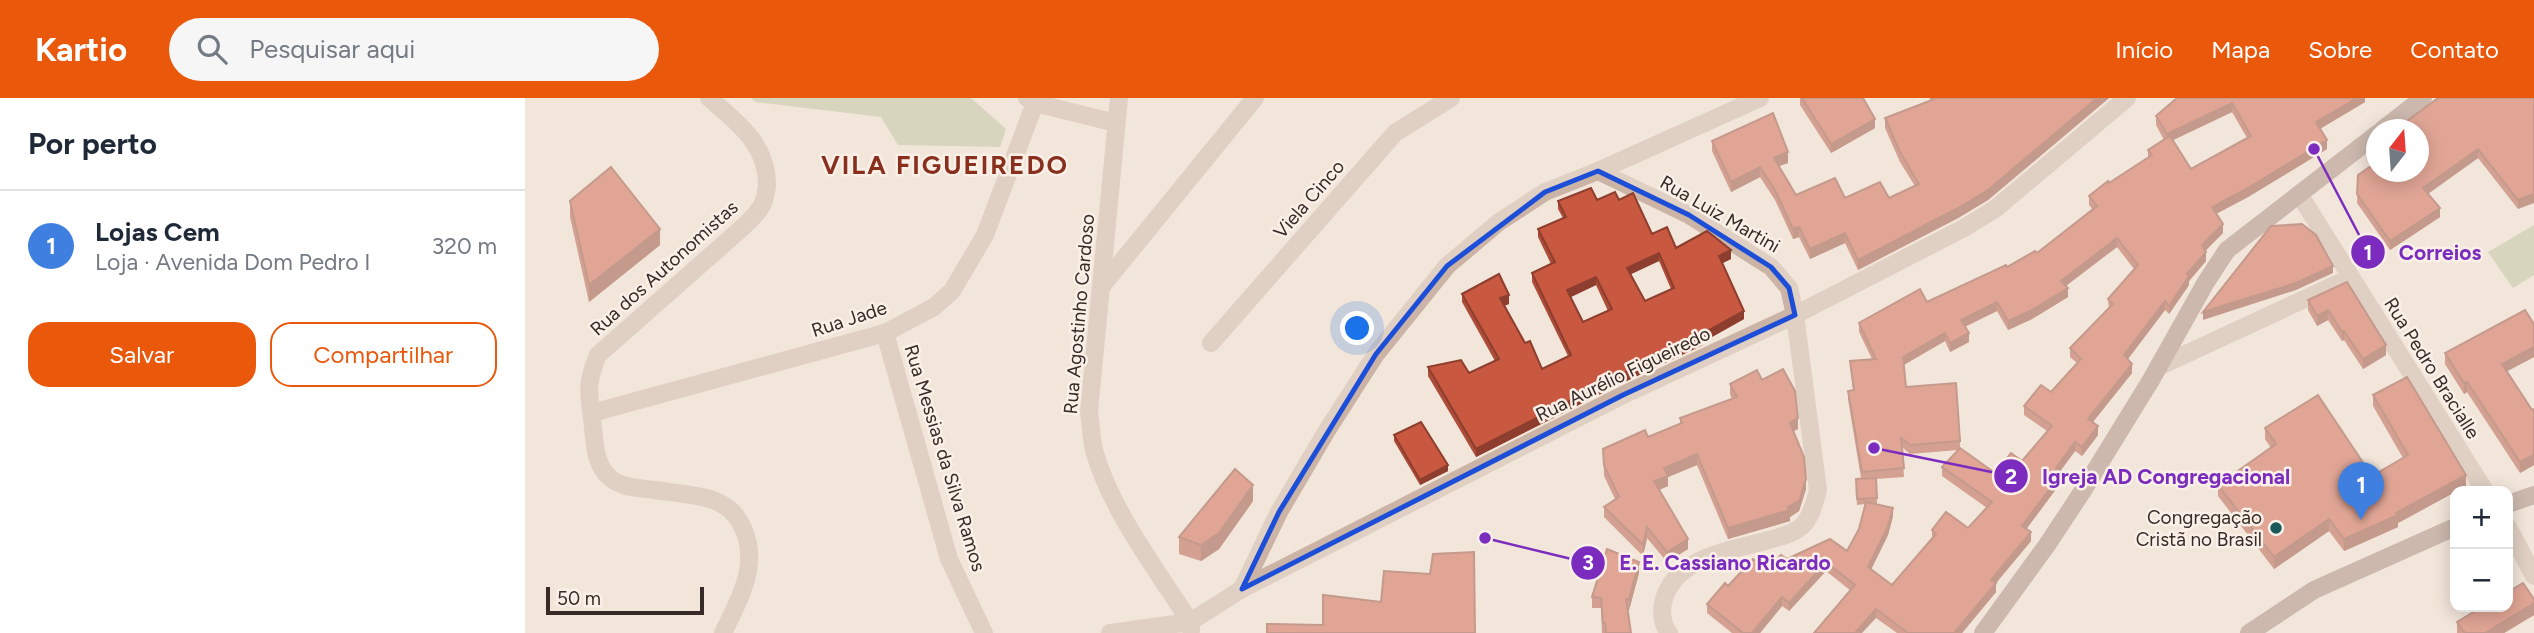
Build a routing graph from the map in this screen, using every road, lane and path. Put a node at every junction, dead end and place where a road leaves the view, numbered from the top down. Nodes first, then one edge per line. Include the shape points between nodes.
1 (709, 98) edge
2 (1119, 98) edge
3 (1255, 98) edge
4 (1451, 98) edge
5 (1760, 98) edge
6 (2127, 98) edge
7 (2423, 98) edge
8 (1031, 100) edge
9 (2396, 119) edge
10 (1116, 123) junction
11 (2366, 142) edge
12 (1598, 171) junction
13 (2299, 194) junction
14 (2350, 278) junction
15 (1101, 287) junction
16 (1795, 316) junction
17 (885, 333) junction
18 (1210, 343) dead end
19 (2158, 367) junction
20 (592, 413) junction
21 (2482, 486) edge
22 (2534, 495) edge
23 (2513, 502) edge
24 (2450, 529) edge
25 (2513, 536) edge
26 (2534, 576) edge
27 (1242, 589) junction
28 (1191, 627) edge
29 (723, 633) edge
30 (984, 633) edge
31 (1109, 633) edge
32 (1669, 633) edge
33 (1983, 633) edge
34 (2249, 633) edge

1 - 20 street, Rua dos Autonomistas via 757,146 767,170 762,206 599,355 587,392
2 - 10 street, Rua Agostinho Cardoso
3 - 15 street
4 - 18 street, Viela Cinco via 1395,133
5 - 12 street
6 - 16 street, Rua Aurélio Figueiredo via 1995,209
7 - 9 main road
8 - 10 street
8 - 17 street, Rua Jade via 985,235 960,280 934,307
10 - 15 street, Rua Agostinho Cardoso
11 - 13 main road
12 - 16 street, Rua Luiz Martini via 1689,215 1771,267 1789,288
12 - 27 street via 1545,192 1499,222 1447,266 1376,354 1326,432 1279,512
13 - 14 street, Rua Pedro Bracialle
13 - 19 main road via 2227,250
14 - 19 street
14 - 21 street, Rua Pedro Bracialle
15 - 28 street, Rua Agostinho Cardoso via 1089,412 1093,447 1122,513
16 - 27 street, Rua Aurélio Figueiredo via 1623,395
16 - 32 street, Rua Luiz Martini via 1818,489 1810,515 1790,534 1684,569 1663,600 1661,616
17 - 20 street, Rua Jade
17 - 30 street, Rua Messias da Silva Ramos via 949,559
19 - 33 main road via 2075,503
20 - 29 street, Rua dos Autonomistas via 595,454 615,482 711,499 739,518 749,541 750,564 744,590
22 - 23 main road
24 - 34 main road via 2313,590
25 - 26 street
27 - 28 street, Rua Aurélio Figueiredo
28 - 31 street, Rua Aurélio Figueiredo

